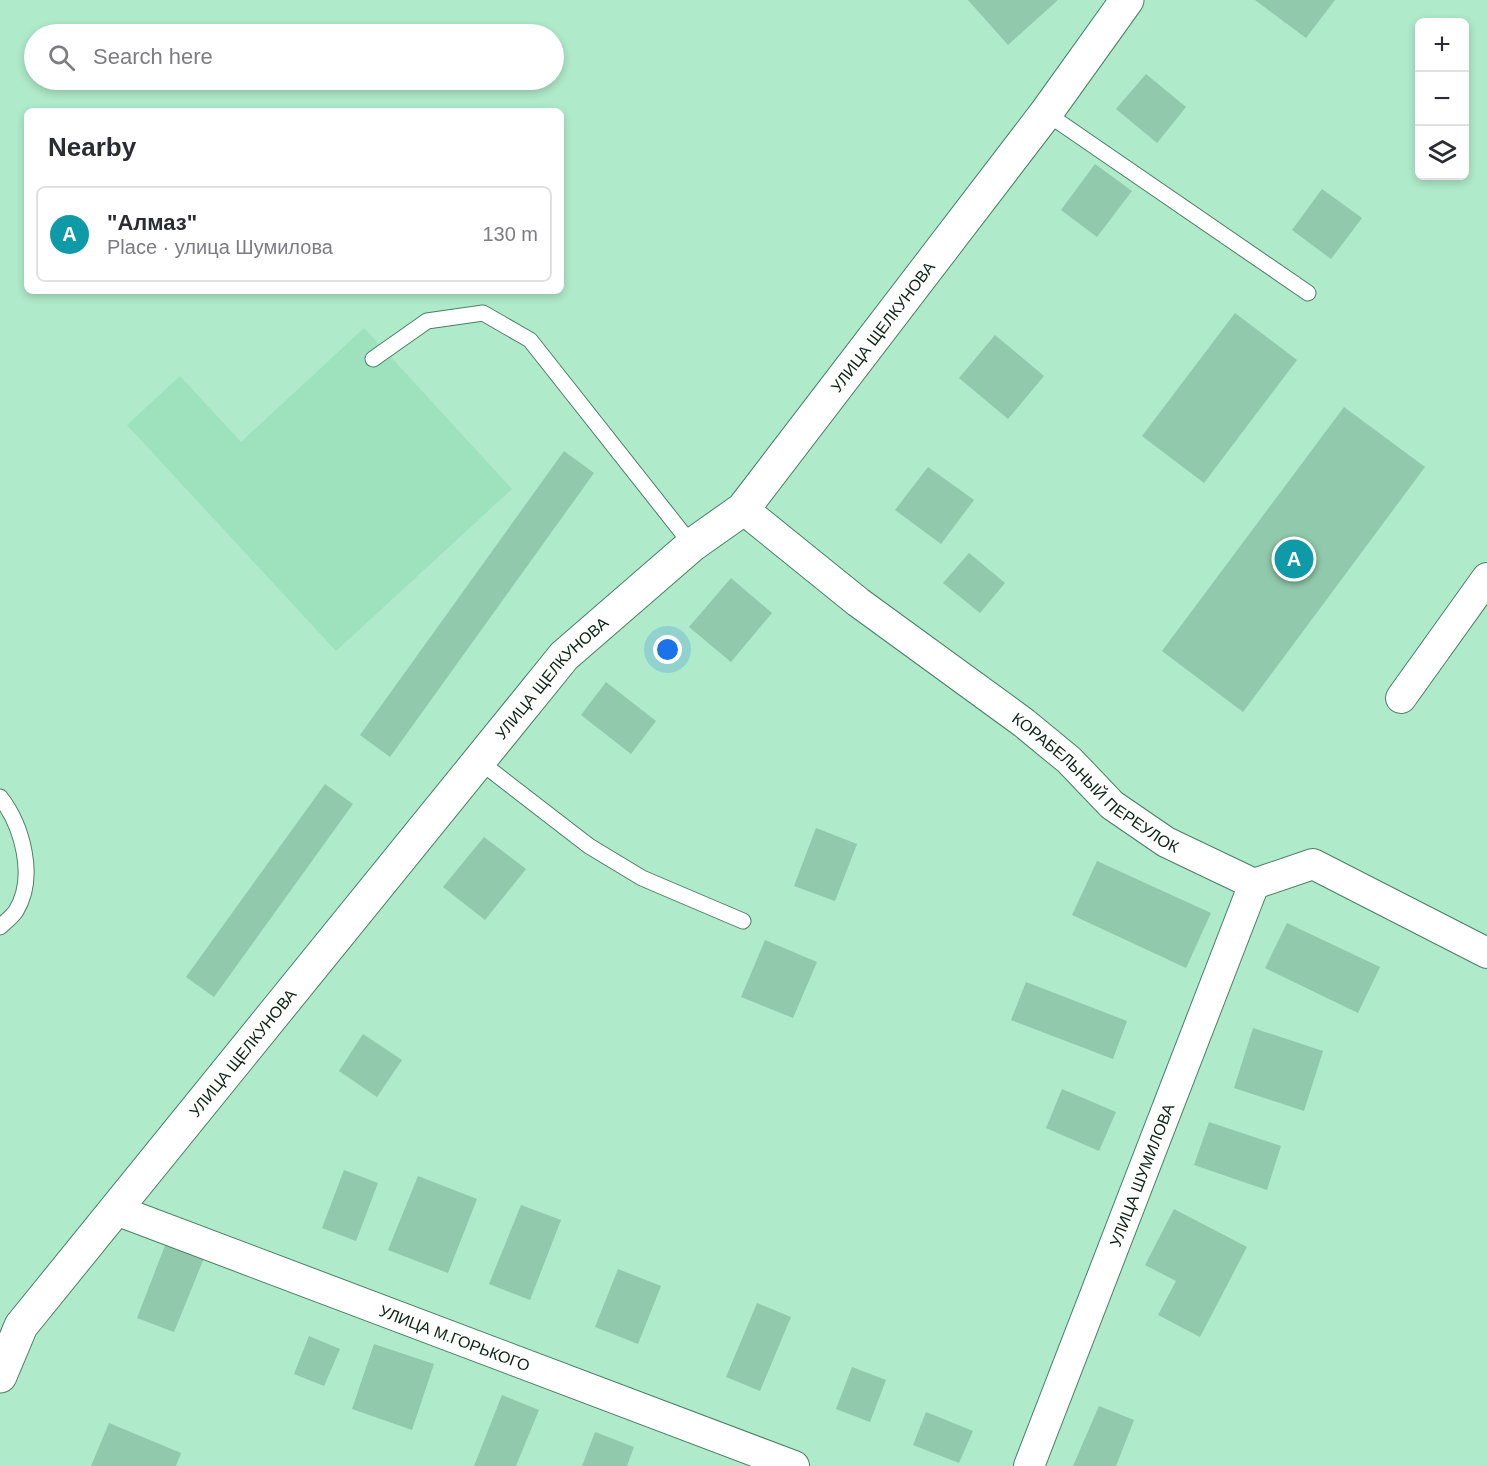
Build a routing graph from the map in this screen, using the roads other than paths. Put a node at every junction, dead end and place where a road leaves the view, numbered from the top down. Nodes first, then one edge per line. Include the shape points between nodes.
1 (1127, 0) edge
2 (1046, 113) junction
3 (1308, 293) dead end
4 (373, 359) dead end
5 (743, 509) junction
6 (692, 544) junction
7 (1487, 578) edge
8 (1401, 698) dead end
9 (479, 761) junction
10 (0, 797) edge
11 (1254, 884) junction
12 (743, 921) dead end
13 (0, 927) edge
14 (1487, 952) edge
15 (116, 1210) junction
16 (3, 1361) edge
17 (794, 1466) edge
18 (1029, 1466) edge

1 - 2 main road, УЛИЦА ЩЕЛКУНОВА
2 - 3 lane
2 - 5 main road, УЛИЦА ЩЕЛКУНОВА
4 - 6 lane via 427,321 483,313 530,340
5 - 6 main road, УЛИЦА ЩЕЛКУНОВА
5 - 11 street, КОРАБЕЛЬНЫЙ ПЕРЕУЛОК via 858,602 1024,723 1069,760 1112,805 1167,842
6 - 9 main road, УЛИЦА ЩЕЛКУНОВА via 564,656
7 - 8 street
9 - 12 lane via 589,846 642,878
9 - 15 main road, УЛИЦА ЩЕЛКУНОВА
10 - 13 lane via 12,812 24,844 24,884 17,910
11 - 14 street via 1313,864
11 - 18 street, УЛИЦА ШУМИЛОВА
15 - 16 main road, УЛИЦА ЩЕЛКУНОВА via 21,1326
15 - 17 street, УЛИЦА М.ГОРЬКОГО

